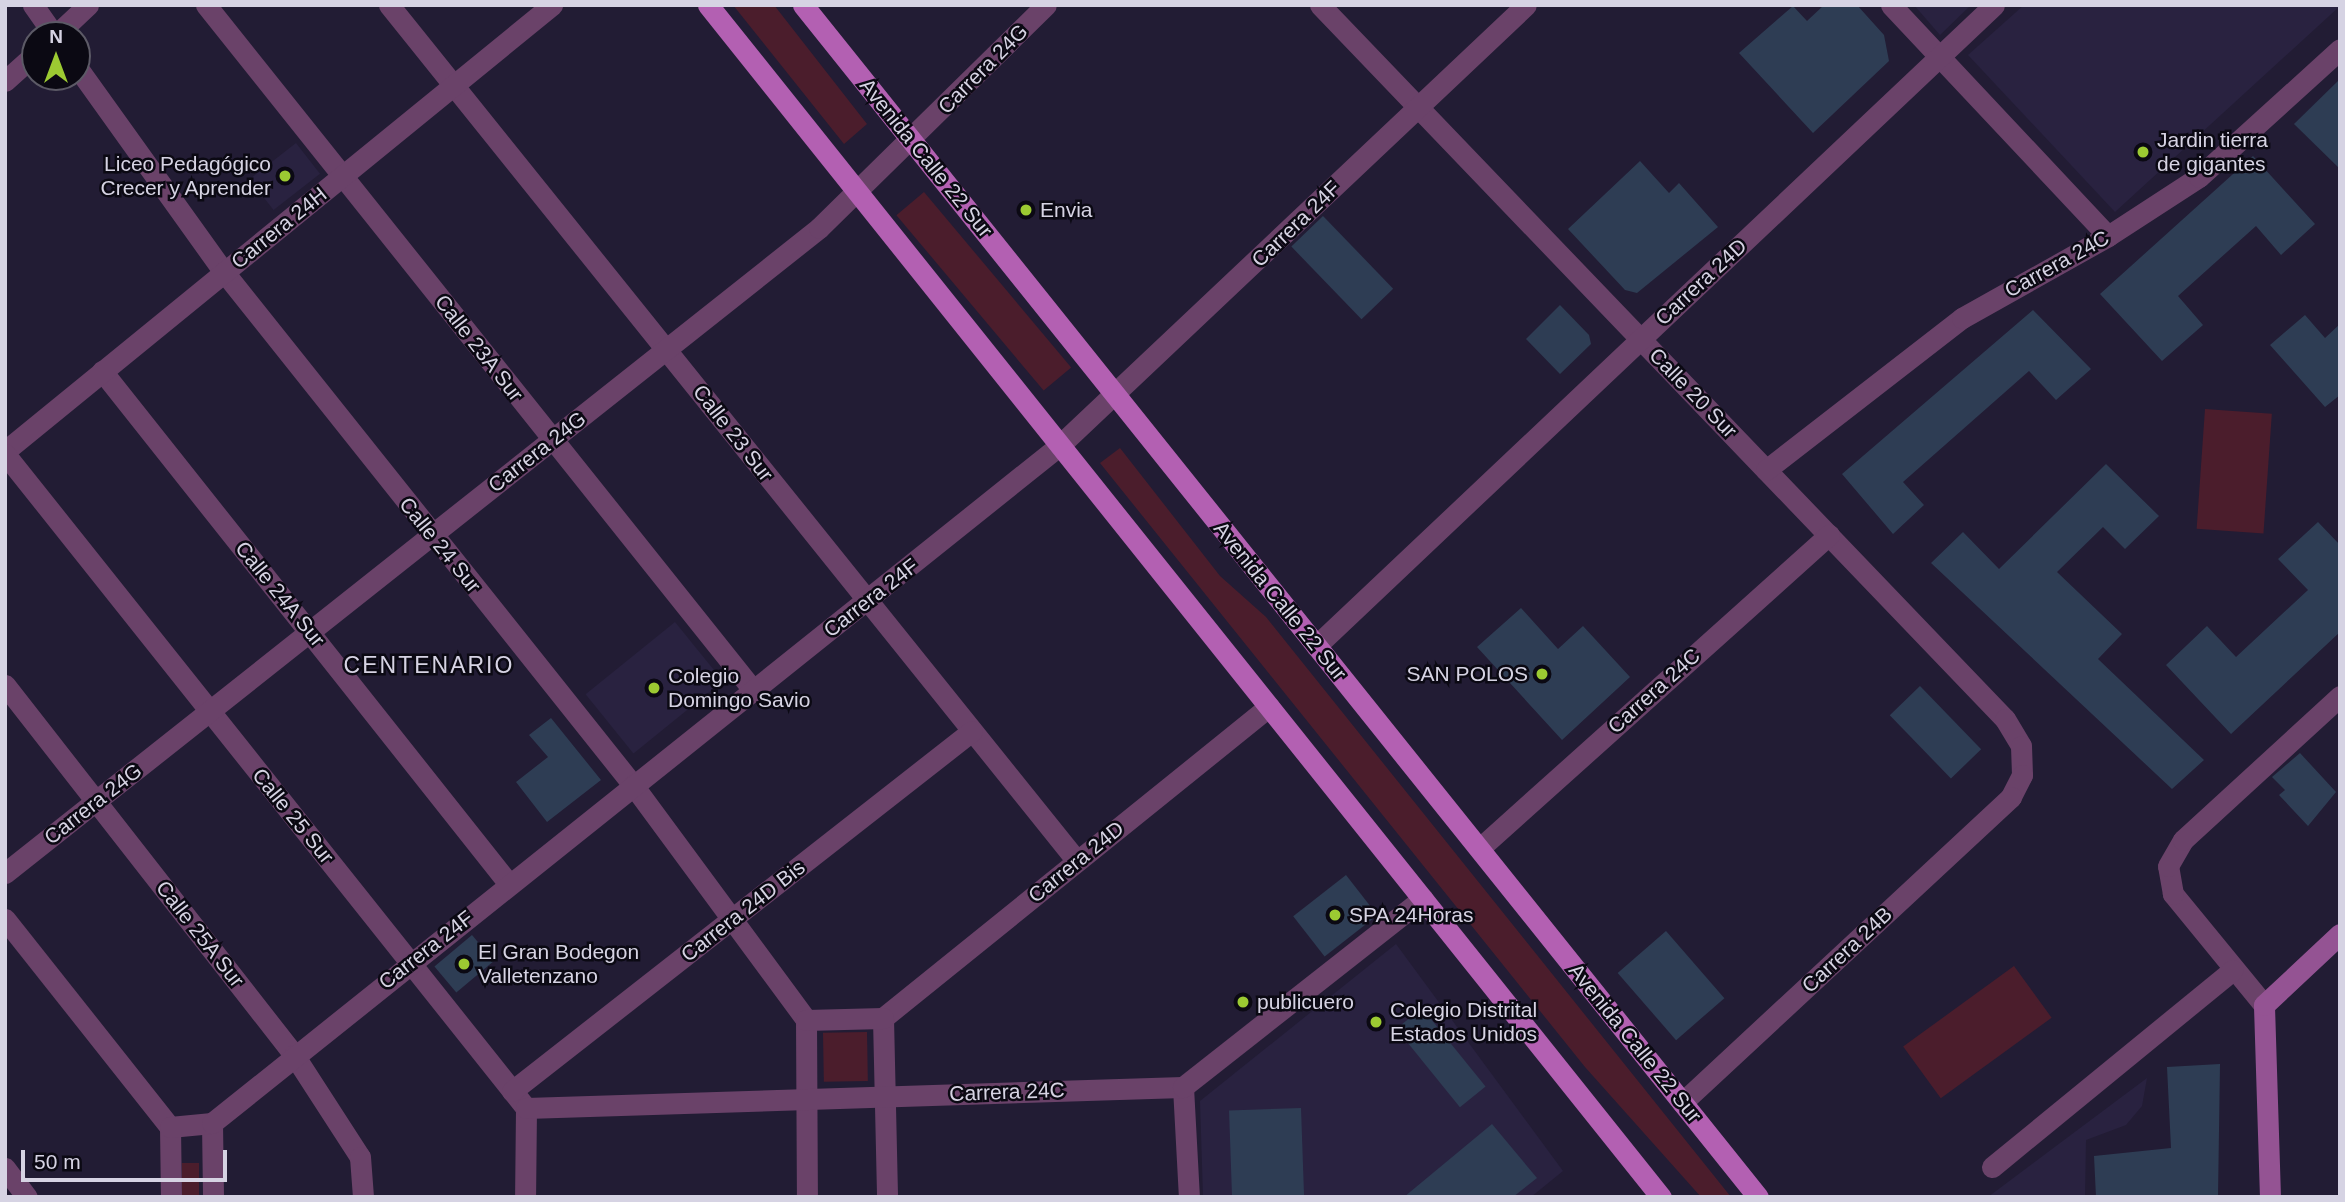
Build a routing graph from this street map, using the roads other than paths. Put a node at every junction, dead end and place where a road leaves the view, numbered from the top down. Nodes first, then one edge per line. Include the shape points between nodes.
1 (33, 5) edge
2 (88, 5) edge
3 (206, 5) edge
4 (389, 5) edge
5 (552, 5) edge
6 (708, 5) edge
7 (803, 5) edge
8 (1046, 5) edge
9 (1320, 5) edge
10 (1526, 5) edge
11 (1891, 5) edge
12 (1994, 5) edge
13 (45, 21) edge
14 (70, 21) edge
15 (2340, 49) edge
16 (1940, 57) junction
17 (21, 67) edge
18 (5, 81) edge
19 (454, 85) junction
20 (91, 87) edge
21 (1419, 107) junction
22 (912, 140) junction
23 (342, 176) junction
24 (858, 193) junction
25 (2108, 236) junction
26 (224, 272) junction
27 (1641, 338) junction
28 (667, 350) junction
29 (102, 372) junction
30 (1115, 394) junction
31 (552, 441) junction
32 (1059, 446) junction
33 (5, 452) edge
34 (1766, 470) junction
35 (1829, 535) junction
36 (432, 536) junction
37 (866, 602) junction
38 (310, 632) junction
39 (1316, 646) junction
40 (5, 685) edge
41 (753, 690) junction
42 (2340, 696) edge
43 (1269, 707) junction
44 (210, 711) junction
45 (972, 731) junction
46 (633, 785) junction
47 (2011, 797) joint
48 (96, 801) junction
49 (1479, 848) junction
50 (1077, 861) junction
51 (5, 873) edge
52 (509, 884) junction
53 (1423, 898) junction
54 (735, 918) junction
55 (5, 919) edge
56 (2340, 934) edge
57 (411, 963) junction
58 (2233, 970) junction
59 (2264, 1005) junction
60 (883, 1017) junction
61 (806, 1020) junction
62 (294, 1055) junction
63 (1183, 1087) junction
64 (512, 1091) junction
65 (885, 1096) junction
66 (806, 1099) junction
67 (1682, 1103) junction
68 (526, 1108) junction
69 (212, 1122) junction
70 (170, 1127) junction
71 (1633, 1161) junction
72 (1992, 1167) dead end
73 (5, 1168) edge
74 (27, 1197) edge
75 (171, 1197) edge
76 (213, 1197) edge
77 (363, 1197) edge
78 (525, 1197) edge
79 (807, 1197) edge
80 (887, 1197) edge
81 (1189, 1197) edge
82 (1645, 1197) edge
83 (1661, 1197) edge
84 (1758, 1197) edge
85 (2270, 1197) edge

1 - 13 street
2 - 14 street
3 - 23 street, Calle 23A Sur
4 - 19 street, Calle 23 Sur
5 - 19 street, Carrera 24H
6 - 24 main road
7 - 22 main road, Avenida Calle 22 Sur
8 - 22 street, Carrera 24G
9 - 21 street, Calle 20 Sur
10 - 21 street, Carrera 24F
11 - 16 street
12 - 16 street, Carrera 24D
15 - 25 street, Carrera 24C via 2199,177
16 - 25 street
16 - 27 street, Carrera 24D
17 - 18 street
19 - 23 street, Carrera 24H
19 - 28 street, Calle 23 Sur
20 - 26 street, Calle 24 Sur
21 - 27 street, Calle 20 Sur
21 - 30 street, Carrera 24F
22 - 24 street, Carrera 24G
22 - 30 main road, Avenida Calle 22 Sur
23 - 26 street, Carrera 24H
23 - 31 street, Calle 23A Sur
24 - 28 street, Carrera 24G
24 - 32 main road
25 - 34 street, Carrera 24C via 1962,318
26 - 29 street, Carrera 24H
26 - 36 street, Calle 24 Sur
27 - 34 street, Calle 20 Sur
27 - 39 street, Carrera 24D
28 - 31 street, Carrera 24G
28 - 37 street, Calle 23 Sur
29 - 33 street, Carrera 24H
29 - 38 street, Calle 24A Sur
30 - 32 street, Carrera 24F
30 - 39 main road, Avenida Calle 22 Sur
31 - 36 street, Carrera 24G
31 - 41 street, Calle 23A Sur
32 - 37 street, Carrera 24F
32 - 43 main road
33 - 44 street, Calle 25 Sur
34 - 35 street, Calle 20 Sur
35 - 47 street, Calle 20 Sur via 2015,733 2024,762
35 - 49 street, Carrera 24C
36 - 38 street, Carrera 24G
36 - 46 street, Calle 24 Sur
37 - 41 street, Carrera 24F
37 - 45 street, Calle 23 Sur
38 - 44 street, Carrera 24G
38 - 52 street, Calle 24A Sur
39 - 49 main road, Avenida Calle 22 Sur
40 - 48 street, Calle 25A Sur
41 - 46 street, Carrera 24F
42 - 58 street via 2183,840 2171,860 2168,878 2173,894
43 - 50 street, Carrera 24D
43 - 53 main road
44 - 48 street, Carrera 24G
44 - 57 street, Calle 25 Sur
45 - 50 street, Calle 23 Sur
45 - 54 street, Carrera 24D Bis
46 - 52 street, Carrera 24F
46 - 54 street, Calle 24 Sur
47 - 67 street, Carrera 24B
48 - 51 street, Carrera 24G
48 - 62 street, Calle 25A Sur
49 - 67 main road, Avenida Calle 22 Sur
50 - 60 street, Carrera 24D
52 - 57 street, Carrera 24F
53 - 63 street
53 - 71 main road
54 - 61 street, Calle 24 Sur
54 - 64 street, Carrera 24D Bis
55 - 70 street
56 - 59 main road
57 - 62 street, Carrera 24F
57 - 64 street, Calle 25 Sur
58 - 59 street
58 - 72 street
59 - 85 main road
60 - 61 street
60 - 65 street
61 - 66 street
62 - 69 street, Carrera 24F
62 - 77 street, Calle 25A Sur via 360,1157
63 - 65 street, Carrera 24C
63 - 81 street
64 - 68 street, Calle 25 Sur
65 - 66 street, Carrera 24C
65 - 80 street
66 - 68 street, Carrera 24C
66 - 79 street
67 - 84 main road, Avenida Calle 22 Sur
68 - 78 street
69 - 70 street
69 - 76 street
70 - 75 street
71 - 82 main road
71 - 83 main road
73 - 74 street

